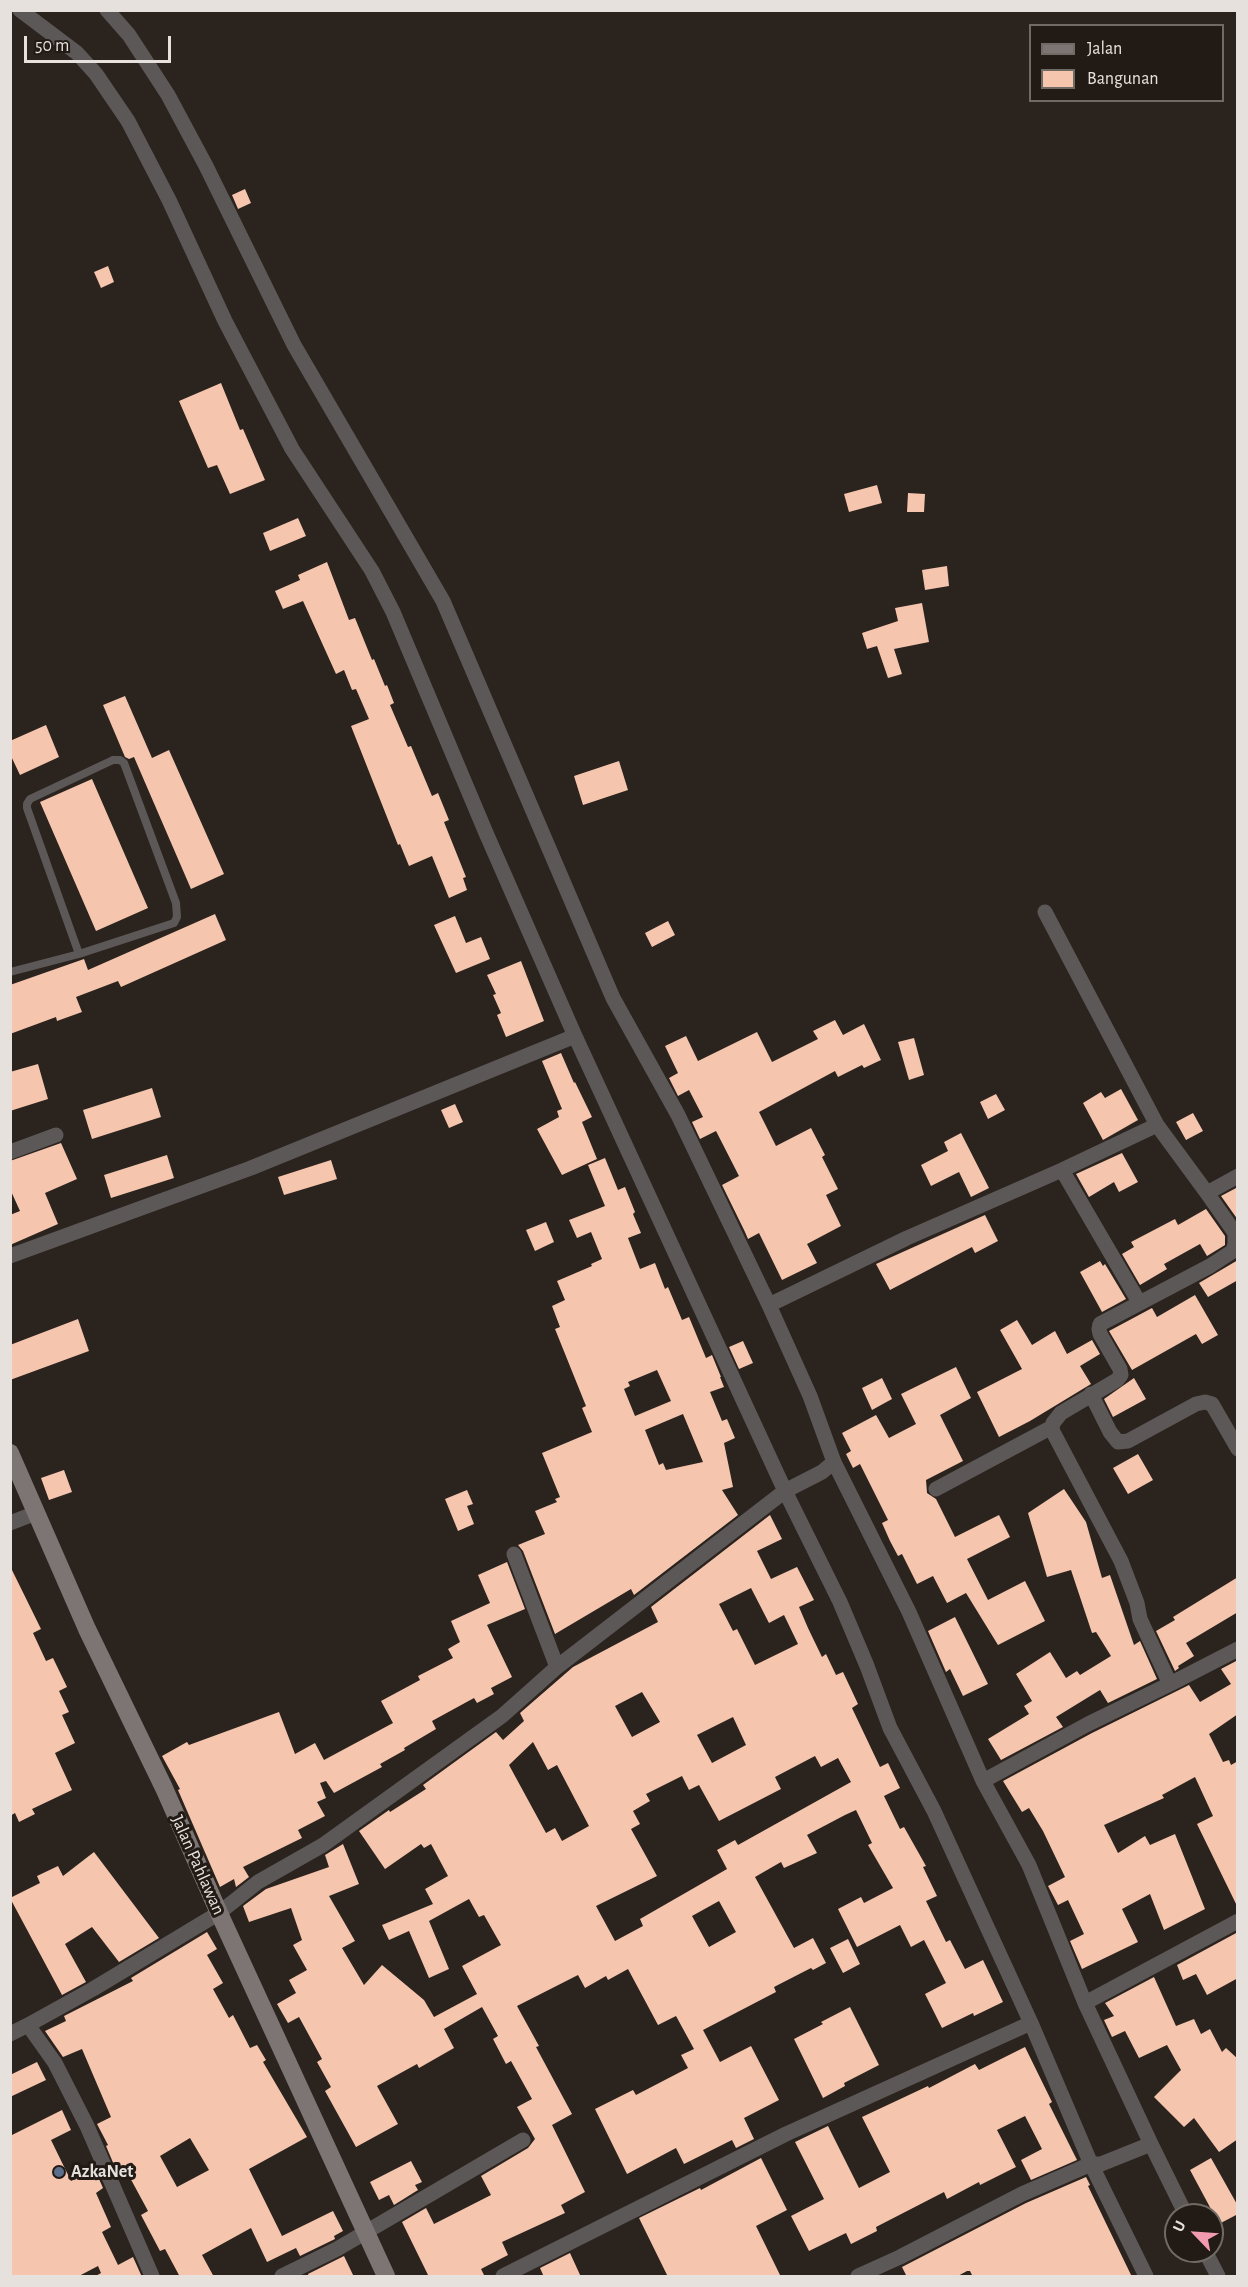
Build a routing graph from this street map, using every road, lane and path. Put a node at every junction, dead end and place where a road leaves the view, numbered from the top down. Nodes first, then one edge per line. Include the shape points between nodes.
1 (20, 10) edge
2 (106, 10) edge
3 (1045, 912) dead end
4 (79, 954) junction
5 (10, 972) edge
6 (575, 1036) junction
7 (1157, 1125) junction
8 (56, 1135) dead end
9 (10, 1152) edge
10 (1062, 1170) junction
11 (1238, 1176) edge
12 (1207, 1193) junction
13 (10, 1256) edge
14 (1139, 1302) junction
15 (769, 1305) junction
16 (1090, 1395) junction
17 (1052, 1427) junction
18 (1238, 1449) edge
19 (10, 1453) edge
20 (828, 1467) junction
21 (936, 1489) dead end
22 (788, 1490) junction
23 (36, 1513) junction
24 (10, 1523) edge
25 (514, 1554) dead end
26 (1238, 1649) edge
27 (557, 1667) junction
28 (1170, 1684) junction
29 (984, 1781) junction
30 (219, 1913) junction
31 (1238, 1921) edge
32 (1085, 2003) junction
33 (1031, 2023) junction
34 (28, 2025) junction
35 (10, 2034) edge
36 (523, 2140) dead end
37 (1146, 2146) junction
38 (1096, 2164) junction
39 (1179, 2203) edge
40 (365, 2232) junction
41 (1211, 2263) edge
42 (532, 2270) edge
43 (152, 2277) edge
44 (282, 2277) edge
45 (386, 2277) edge
46 (503, 2277) edge
47 (858, 2277) edge
48 (1146, 2277) edge
49 (1218, 2277) edge

1 - 6 street via 77,53 128,121 292,449 372,571 411,650
2 - 15 street via 129,35 168,95 294,345 442,601 613,998 678,1115
3 - 7 street
4 - 4 lane via 174,923 177,917 176,903 120,760 30,799 27,804
4 - 5 lane
6 - 13 street via 251,1168
6 - 22 street
7 - 10 street
7 - 12 street
8 - 9 street
10 - 14 street
10 - 15 street via 907,1238
11 - 12 street
12 - 14 street via 1235,1233 1233,1251
14 - 16 street via 1100,1326 1100,1334 1121,1372 1117,1380
15 - 20 street via 810,1395
16 - 17 street via 1058,1416
16 - 18 street via 1118,1442 1205,1402 1212,1404
17 - 21 street
17 - 28 street via 1121,1561 1140,1619
19 - 23 street, Jalan Pahlawan
20 - 22 street
20 - 29 street via 909,1612
22 - 27 street
22 - 33 street via 840,1602 890,1728 934,1811
23 - 24 street
23 - 30 street, Jalan Pahlawan
25 - 27 street
26 - 28 street
27 - 30 street via 502,1716 322,1845 258,1882
28 - 29 street
29 - 32 street via 1029,1865
30 - 34 street
30 - 40 street, Jalan Pahlawan
31 - 32 street
32 - 37 street
33 - 38 street
33 - 42 street via 786,2133
34 - 35 street
34 - 43 street via 55,2063 87,2126
36 - 40 street
37 - 38 street
37 - 39 street
38 - 47 street via 1022,2194
38 - 48 street
40 - 44 street
40 - 45 street, Jalan Pahlawan
41 - 49 street
42 - 46 street

